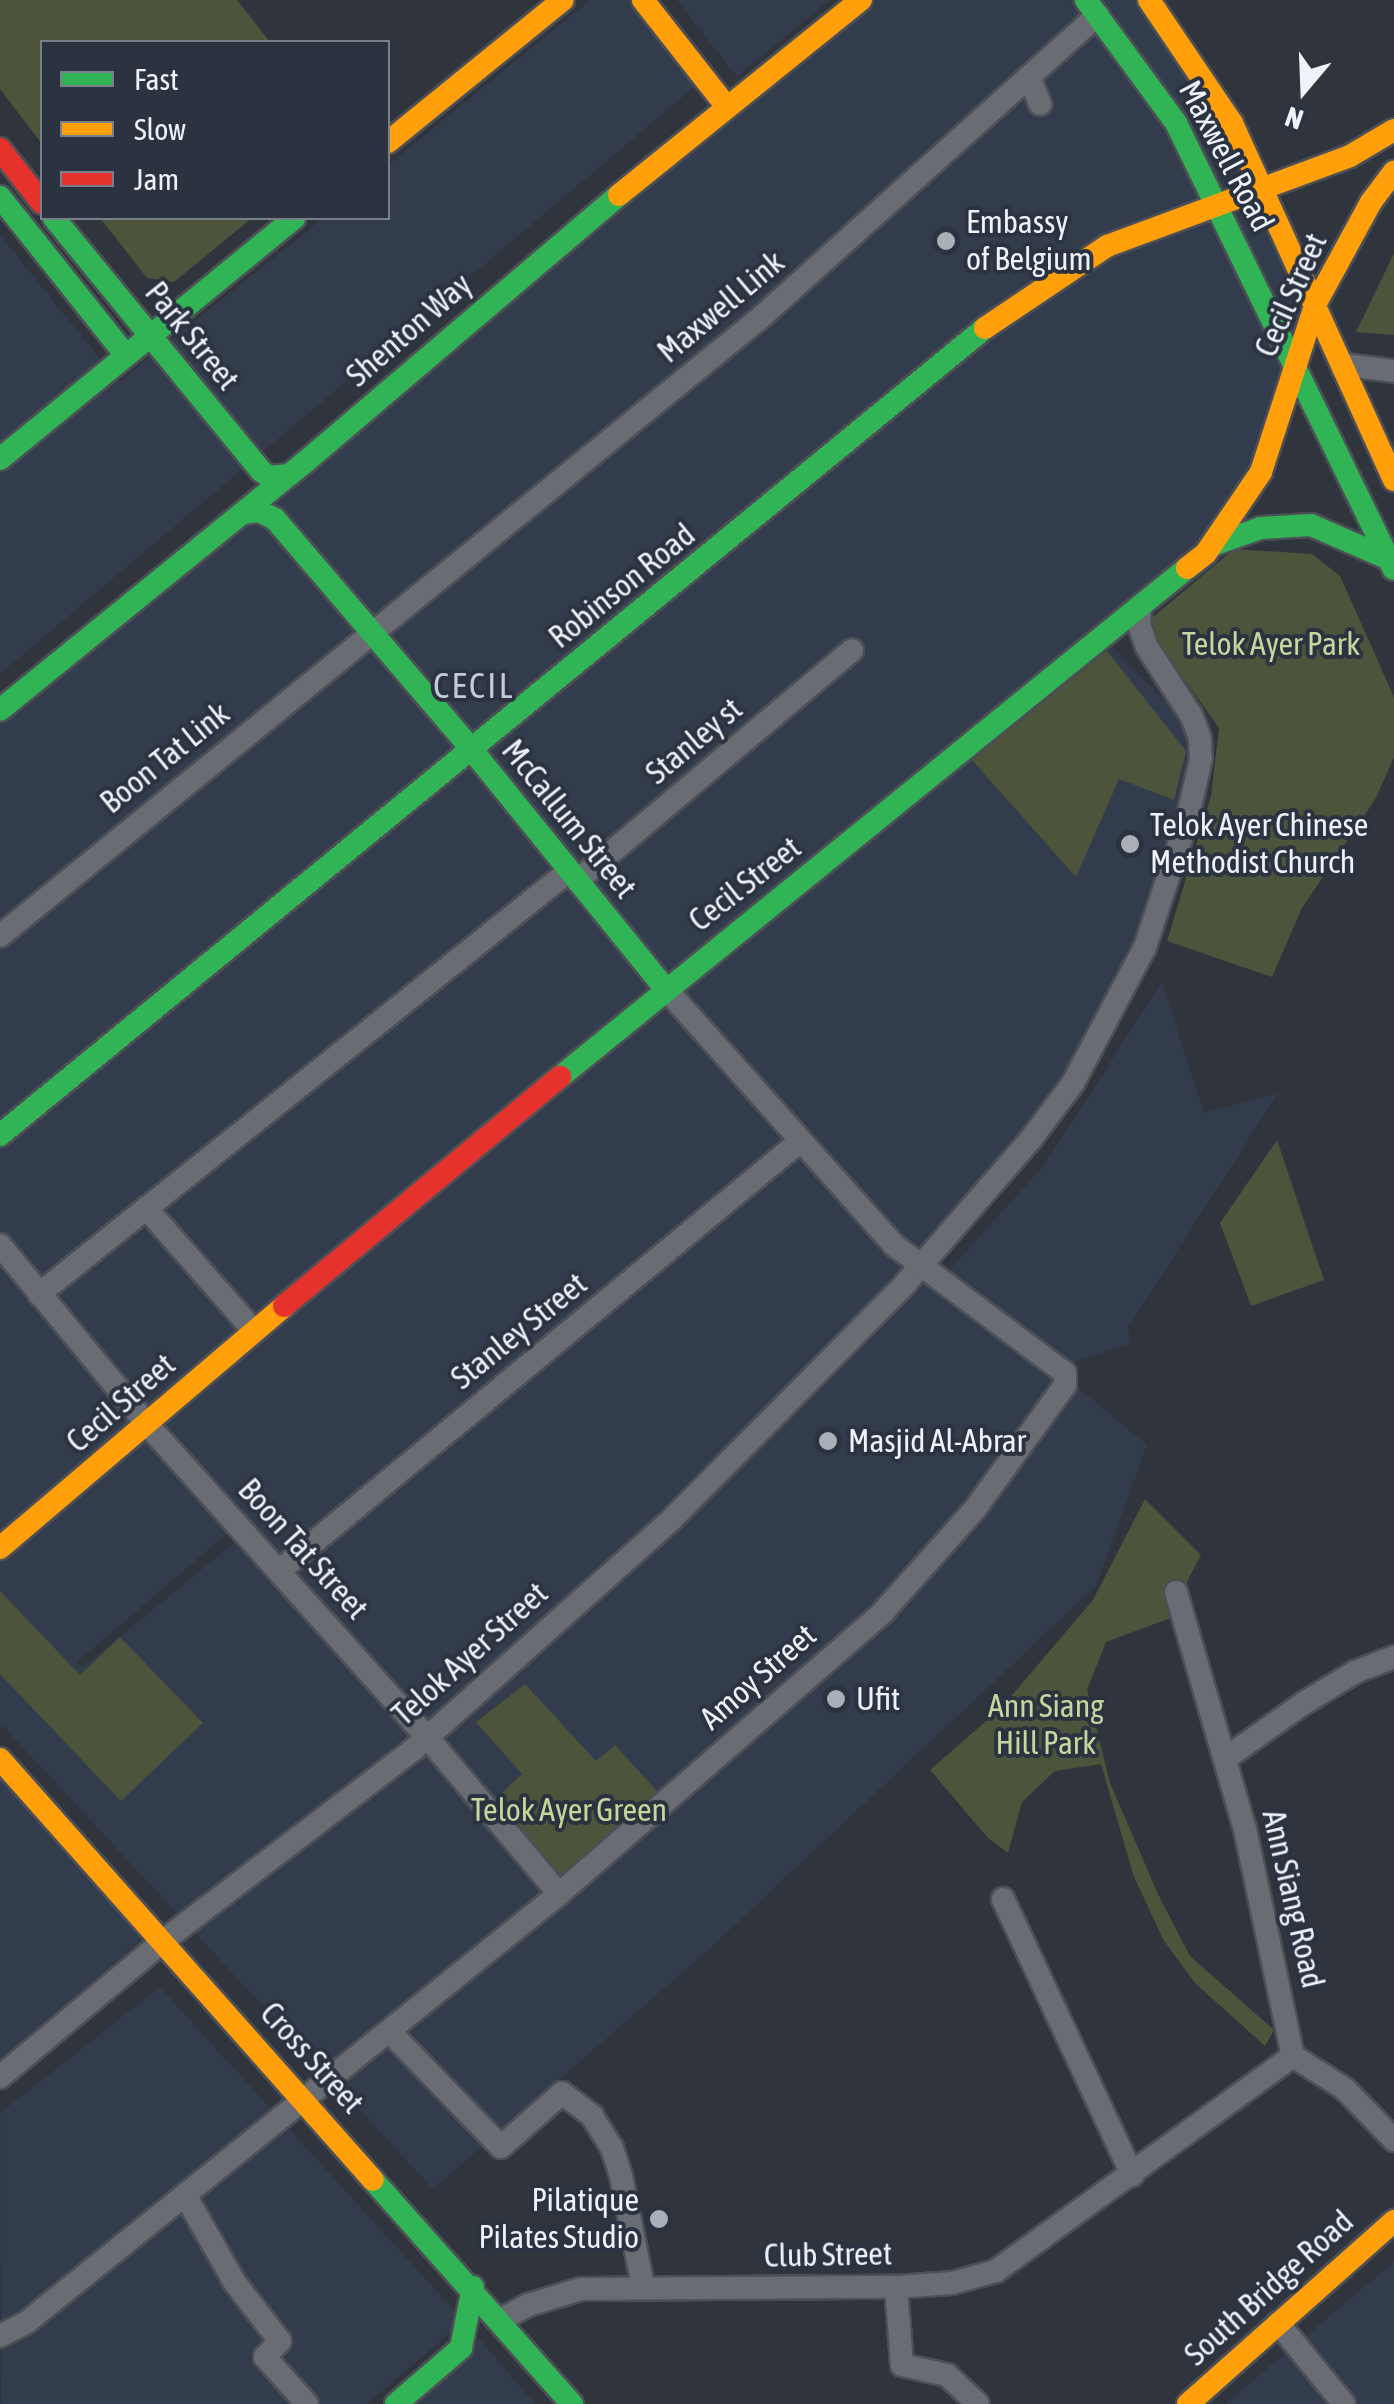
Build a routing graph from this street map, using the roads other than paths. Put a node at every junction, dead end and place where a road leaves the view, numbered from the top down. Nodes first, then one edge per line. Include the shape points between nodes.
1 (563, 0) edge
2 (643, 0) edge
3 (861, 0) edge
4 (1149, 0) edge
5 (1092, 7) edge
6 (1030, 79) junction
7 (1040, 104) dead end
8 (726, 107) junction
9 (1394, 130) edge
10 (390, 140) edge
11 (0, 150) edge
12 (1394, 172) edge
13 (1264, 190) junction
14 (0, 197) edge
15 (40, 200) edge
16 (1216, 204) junction
17 (56, 220) edge
18 (292, 220) edge
19 (1316, 303) junction
20 (148, 335) junction
21 (125, 354) junction
22 (1294, 363) junction
23 (1346, 365) junction
24 (1394, 371) edge
25 (0, 459) edge
26 (289, 475) junction
27 (1394, 480) edge
28 (244, 512) junction
29 (1214, 545) junction
30 (1391, 564) edge
31 (1140, 609) junction
32 (374, 634) junction
33 (1099, 641) junction
34 (852, 650) dead end
35 (0, 710) edge
36 (1200, 738) junction
37 (472, 750) junction
38 (573, 876) junction
39 (0, 936) edge
40 (665, 988) junction
41 (0, 1135) edge
42 (799, 1142) junction
43 (146, 1208) junction
44 (0, 1246) edge
45 (928, 1272) junction
46 (38, 1294) junction
47 (254, 1331) junction
48 (147, 1424) junction
49 (0, 1548) edge
50 (280, 1570) junction
51 (1176, 1592) dead end
52 (1394, 1657) edge
53 (427, 1737) junction
54 (1226, 1758) junction
55 (0, 1759) edge
56 (559, 1894) junction
57 (1002, 1899) dead end
58 (163, 1941) junction
59 (389, 2031) junction
60 (1293, 2056) junction
61 (0, 2077) edge
62 (304, 2099) junction
63 (1394, 2140) edge
64 (1132, 2175) junction
65 (184, 2196) junction
66 (1394, 2220) edge
67 (644, 2286) junction
68 (473, 2288) junction
69 (896, 2288) junction
70 (500, 2320) junction
71 (1278, 2324) junction
72 (0, 2336) edge
73 (464, 2338) junction
74 (307, 2404) edge
75 (381, 2404) edge
76 (396, 2404) edge
77 (572, 2404) edge
78 (978, 2404) edge
79 (1188, 2404) edge
80 (1344, 2404) edge

1 - 10 main road
2 - 8 main road
3 - 8 main road, Shenton Way
4 - 13 main road, Maxwell Road via 1218,98
5 - 6 street, Maxwell Link
5 - 16 main road, Maxwell Road via 1176,122
6 - 7 street
6 - 32 street, Maxwell Link via 976,143
8 - 26 main road, Shenton Way
9 - 13 main road, Robinson Road via 1350,156
11 - 15 main road
12 - 19 main road, Cecil Street
13 - 16 main road, Robinson Road
13 - 19 main road, Maxwell Road
14 - 21 main road, Park Street
16 - 22 main road, Maxwell Road
16 - 37 main road, Robinson Road via 1108,246 1006,311
17 - 20 main road, Park Street
18 - 20 main road
19 - 22 main road, Cecil Street
19 - 23 main road, Maxwell Road
20 - 21 main road
20 - 26 main road, Park Street via 261,471
21 - 25 main road
22 - 29 main road, Cecil Street via 1261,472
22 - 30 main road, Maxwell Road
23 - 24 street
23 - 27 main road, Maxwell Road
26 - 28 main road, Shenton Way
28 - 32 main road, McCallum Street via 275,519
28 - 35 main road, Shenton Way
29 - 30 main road via 1261,528 1311,524
29 - 31 main road, Cecil Street
31 - 33 main road, Cecil Street
31 - 36 street via 1146,647
32 - 37 main road, McCallum Street
32 - 39 street, Boon Tat Link
33 - 36 street via 1120,642 1135,652
33 - 40 main road, Cecil Street
34 - 38 street, Stanley st
36 - 45 street, Telok Ayer Street via 1193,800 1174,864 1122,995 1073,1084 947,1238
37 - 38 main road, McCallum Street
37 - 41 main road, Robinson Road
38 - 40 main road, McCallum Street
38 - 43 street, Stanley st
40 - 42 street, McCallum Street
40 - 47 main road, Cecil Street
42 - 45 street, McCallum Street via 894,1245
42 - 50 street, Stanley Street
43 - 46 street, Stanley st
43 - 47 street
44 - 46 street, Boon Tat Street
45 - 53 street, Telok Ayer Street via 672,1519
45 - 56 street, Amoy Street via 1065,1373 1064,1385 975,1510 883,1612
46 - 48 street, Boon Tat Street
47 - 48 main road, Cecil Street
48 - 49 main road, Cecil Street
48 - 50 street, Boon Tat Street
50 - 53 street, Boon Tat Street
51 - 54 street, Ann Siang Road
52 - 54 street via 1355,1672
53 - 56 street, Boon Tat Street
53 - 58 street, Telok Ayer Street
54 - 60 street, Ann Siang Road
55 - 58 main road, Cross Street
56 - 59 street, Amoy Street
57 - 64 street
58 - 61 street, Telok Ayer Street
58 - 62 main road, Cross Street
59 - 62 street, Amoy Street
59 - 67 street via 502,2147 562,2093 592,2116 617,2162
60 - 63 street via 1344,2088
60 - 64 street, Club Street
62 - 65 street, Amoy Street
62 - 68 main road, Cross Street
64 - 69 street, Club Street via 996,2272
65 - 72 street via 27,2322
65 - 74 street via 235,2283 280,2341 265,2357
66 - 71 main road, South Bridge Road
67 - 69 street, Club Street
67 - 70 street, Club Street via 550,2296
68 - 70 main road, Cross Street
68 - 73 main road
69 - 78 street via 902,2364 947,2375
70 - 77 main road, Cross Street
71 - 79 main road, South Bridge Road
71 - 80 street
73 - 75 main road via 454,2339
73 - 76 main road via 455,2355

